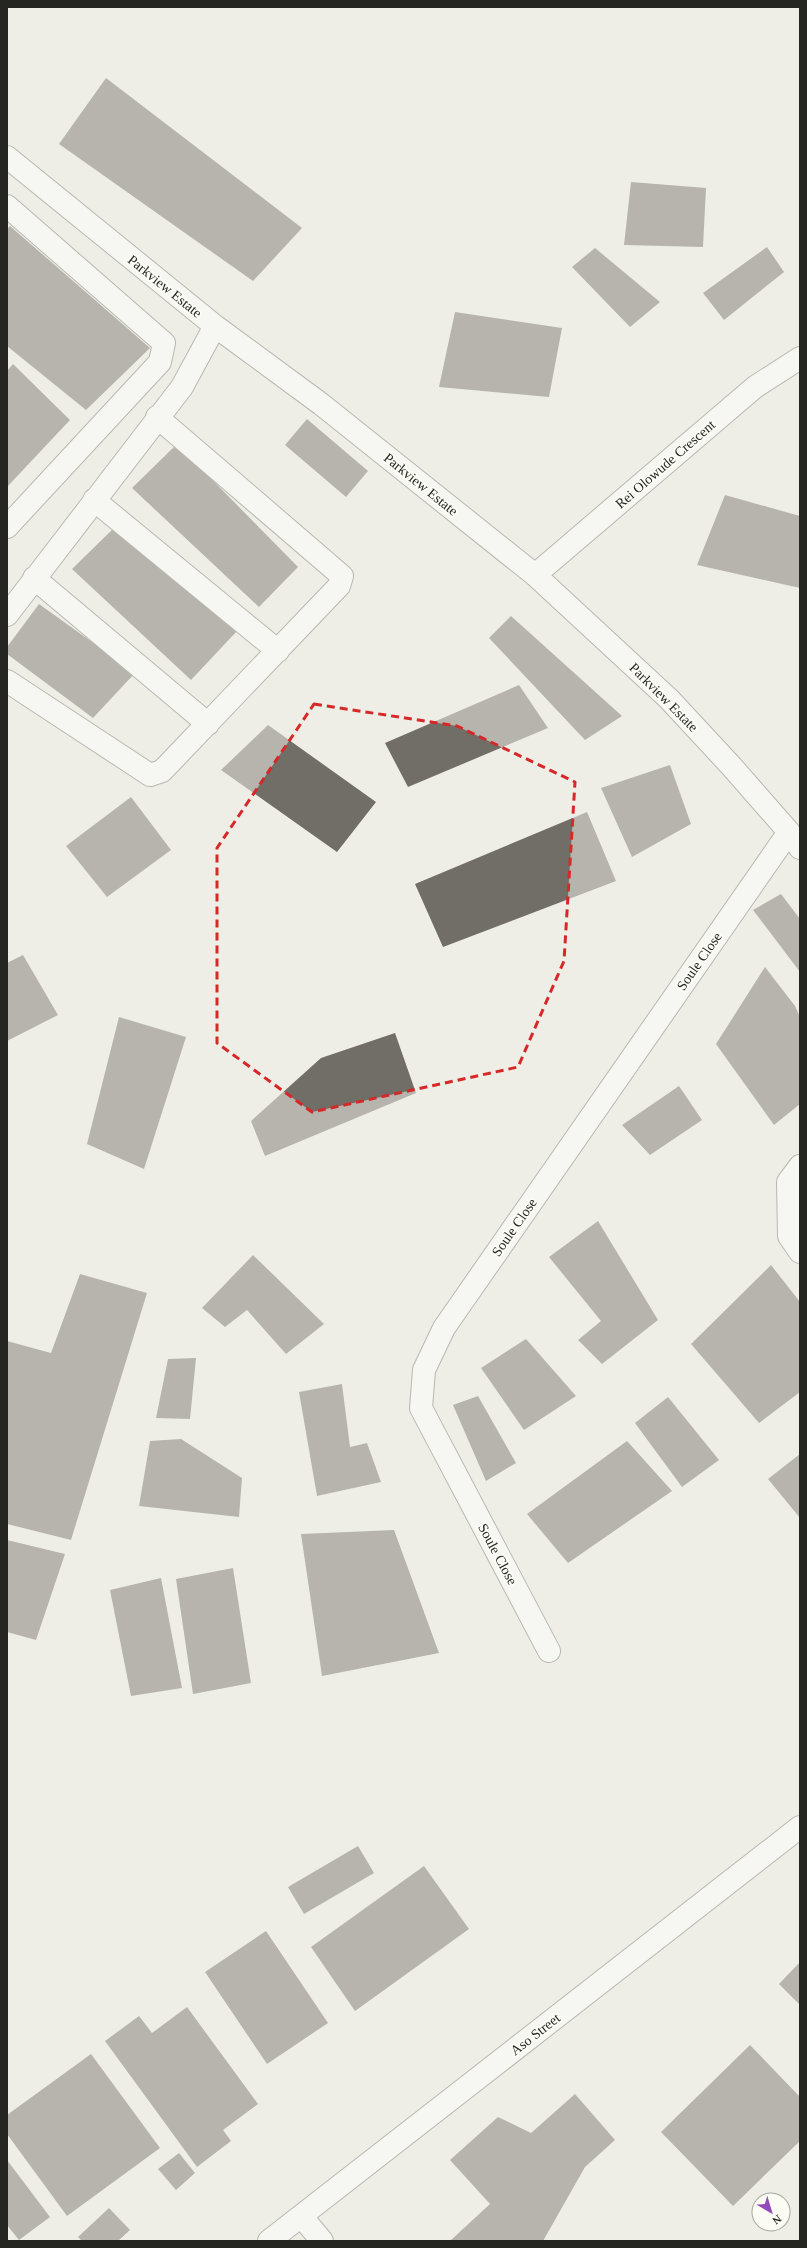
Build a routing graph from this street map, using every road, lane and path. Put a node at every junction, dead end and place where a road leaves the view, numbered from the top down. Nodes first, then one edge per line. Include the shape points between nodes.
1 (7, 157) edge
2 (7, 206) edge
3 (215, 326) junction
4 (800, 358) edge
5 (157, 417) junction
6 (94, 500) junction
7 (7, 527) edge
8 (535, 575) junction
9 (34, 578) junction
10 (7, 615) edge
11 (278, 651) junction
12 (7, 681) edge
13 (208, 724) junction
14 (794, 840) edge
15 (800, 1166) edge
16 (800, 1252) edge
17 (549, 1651) dead end
18 (800, 1827) edge
19 (302, 2217) junction
20 (269, 2241) edge
21 (322, 2241) edge

1 - 3 street, Parkview Estate
2 - 7 street via 164,343 160,362
3 - 5 street via 182,387
3 - 8 street, Parkview Estate via 321,404
4 - 8 street, Rei Olowude Crescent via 755,387
5 - 6 street
5 - 11 street via 342,576 339,586
6 - 9 street
6 - 11 street
8 - 14 street, Parkview Estate via 669,699
9 - 10 street
9 - 13 street
11 - 13 street
12 - 13 street via 150,775 162,771
14 - 17 street, Soule Close via 444,1328 424,1370 421,1408
15 - 16 street via 788,1182 789,1236
18 - 19 street, Aso Street
19 - 20 street, Aso Street
19 - 21 street

